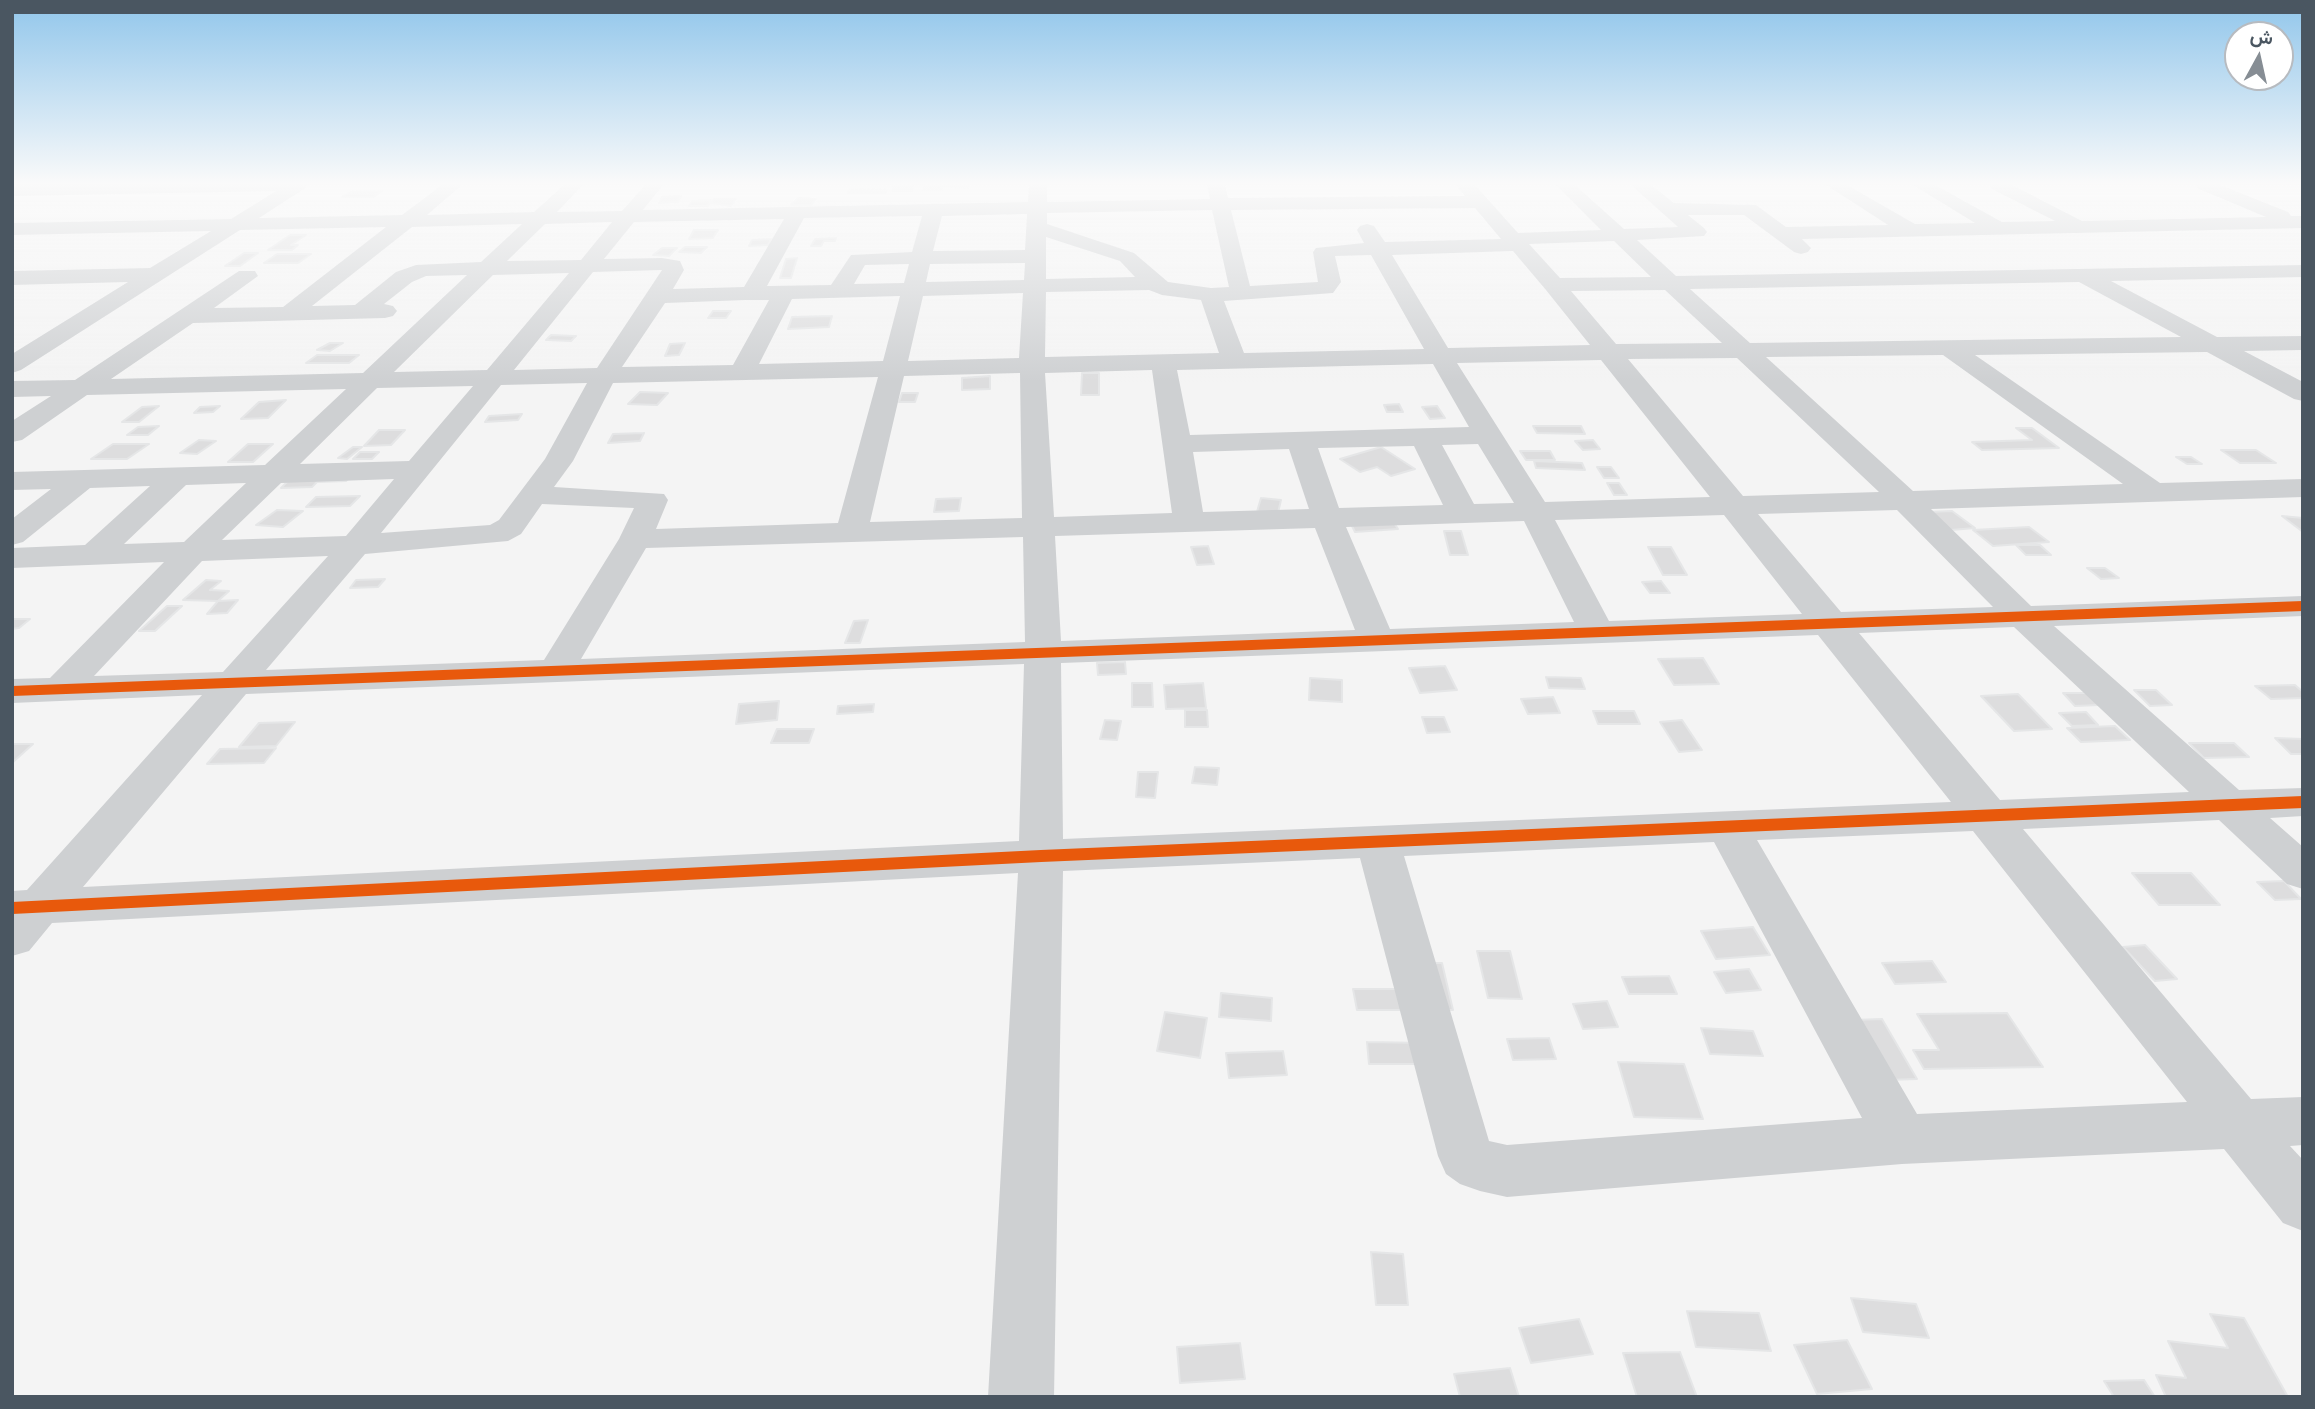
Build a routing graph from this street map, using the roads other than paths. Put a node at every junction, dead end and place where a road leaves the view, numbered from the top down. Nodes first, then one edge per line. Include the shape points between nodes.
1 (190, 251) edge
2 (369, 251) edge
3 (505, 251) edge
4 (598, 251) edge
5 (776, 251) edge
6 (923, 251) edge
7 (940, 251) edge
8 (1035, 251) edge
9 (1113, 251) edge
10 (1232, 251) edge
11 (1340, 251) edge
12 (1379, 251) edge
13 (1522, 251) edge
14 (1635, 251) edge
15 (1805, 251) edge
16 (2039, 251) edge
17 (2224, 251) edge
18 (921, 257) junction
19 (70, 258) dead end
20 (585, 267) junction
21 (485, 269) junction
22 (2270, 271) junction
23 (2303, 271) edge
24 (150, 275) junction
25 (189, 275) dead end
26 (215, 275) dead end
27 (2084, 275) junction
28 (36, 277) junction
29 (12, 278) edge
30 (1844, 279) junction
31 (1153, 283) junction
32 (1670, 284) junction
33 (1554, 285) junction
34 (1034, 287) junction
35 (12, 290) edge
36 (913, 290) junction
37 (1241, 292) junction
38 (838, 293) junction
39 (783, 294) junction
40 (751, 295) junction
41 (1211, 295) junction
42 (658, 296) junction
43 (445, 309) junction
44 (360, 312) junction
45 (289, 313) junction
46 (188, 316) junction
47 (2303, 343) edge
48 (2213, 345) junction
49 (1951, 349) junction
50 (1743, 351) junction
51 (1606, 352) junction
52 (1440, 356) junction
53 (1234, 361) junction
54 (1163, 362) junction
55 (12, 365) edge
56 (1033, 365) junction
57 (893, 369) junction
58 (742, 372) junction
59 (605, 374) junction
60 (492, 378) junction
61 (368, 381) junction
62 (81, 388) junction
63 (12, 389) edge
64 (2303, 393) edge
65 (12, 434) edge
66 (1487, 435) junction
67 (1424, 437) junction
68 (1301, 441) junction
69 (1178, 444) junction
70 (416, 470) junction
71 (272, 473) junction
72 (177, 477) junction
73 (81, 480) junction
74 (12, 481) edge
75 (2303, 488) edge
76 (2153, 492) junction
77 (534, 495) junction
78 (1905, 500) junction
79 (1734, 505) junction
80 (1535, 511) junction
81 (1463, 513) junction
82 (1327, 518) junction
83 (1189, 522) junction
84 (1038, 526) junction
85 (852, 532) junction
86 (12, 535) edge
87 (635, 539) junction
88 (355, 545) junction
89 (193, 551) junction
90 (94, 555) junction
91 (12, 558) edge
92 (2303, 606) edge
93 (2022, 616) junction
94 (1829, 623) junction
95 (1597, 632) junction
96 (1377, 640) junction
97 (1044, 652) junction
98 (556, 670) junction
99 (234, 682) junction
100 (61, 689) junction
101 (12, 691) edge
102 (2303, 802) edge
103 (2230, 805) junction
104 (1985, 815) junction
105 (1727, 826) junction
106 (1378, 842) junction
107 (1041, 856) junction
108 (2303, 873) edge
109 (21, 918) edge
110 (2303, 1121) edge
111 (2238, 1124) junction
112 (1902, 1139) junction
113 (2303, 1205) edge
114 (1021, 1397) edge

1 - 24 street
2 - 45 street
3 - 21 street
4 - 20 street
5 - 40 street
6 - 18 street
7 - 18 street
8 - 34 street
9 - 31 street via 1128,257
10 - 37 street
11 - 37 street via 1323,252 1330,282 1325,288
12 - 52 street
13 - 33 street
14 - 32 street
15 - 30 street
16 - 27 street
17 - 22 street
18 - 36 street
18 - 38 street via 858,259
19 - 28 street
20 - 21 street
20 - 42 street via 673,266
20 - 60 street
21 - 43 street
21 - 44 street via 412,273
22 - 23 street
22 - 27 street
24 - 25 street
24 - 28 street
24 - 55 street
26 - 46 street via 247,276
27 - 30 street
27 - 48 street
28 - 29 street
28 - 35 street
30 - 32 street
31 - 34 street
31 - 41 street via 1173,291
32 - 33 street
32 - 50 street
33 - 51 street
34 - 36 street
34 - 56 street
36 - 38 street
36 - 57 street
37 - 41 street
38 - 39 street
39 - 40 street
39 - 58 street
40 - 42 street
41 - 53 street
42 - 59 street
43 - 44 street
43 - 61 street
44 - 45 street
45 - 46 street
46 - 62 street
47 - 48 street
48 - 49 street
48 - 64 street
49 - 50 street
49 - 76 street
50 - 51 street
50 - 78 street
51 - 52 street
51 - 79 street
52 - 53 street
52 - 66 street
53 - 54 street
54 - 56 street
54 - 69 street
56 - 57 street
56 - 84 street
57 - 58 street
57 - 85 street
58 - 59 street
59 - 60 street
59 - 77 street
60 - 61 street
60 - 70 street
61 - 62 street
61 - 71 street
62 - 63 street
62 - 65 street
66 - 67 street
66 - 80 street
67 - 68 street
67 - 81 street
68 - 69 street
68 - 82 street
69 - 83 street
70 - 71 street
70 - 88 street
71 - 72 street
71 - 89 street
72 - 73 street
72 - 90 street
73 - 74 street
73 - 86 street
75 - 76 street
76 - 78 street
77 - 87 street via 653,500
77 - 88 street via 510,527 497,534
78 - 79 street
78 - 93 street
79 - 80 street
79 - 94 street
80 - 81 street
80 - 95 street
81 - 82 street
82 - 83 street
82 - 96 street
83 - 84 street
84 - 85 street
84 - 97 street
85 - 87 street
87 - 98 street
88 - 89 street
88 - 99 street
89 - 90 street
89 - 100 street
90 - 91 street
92 - 93 street
93 - 94 street
93 - 103 street
94 - 95 street
94 - 104 street
95 - 96 street
96 - 97 street
97 - 98 street
97 - 107 street
98 - 99 street
99 - 100 street
99 - 109 street
100 - 101 street
102 - 103 street
103 - 104 street
103 - 108 street
104 - 105 street
104 - 111 street
105 - 106 street
105 - 112 street
106 - 107 street
106 - 112 street via 1466,1156 1480,1167 1507,1171
107 - 109 street
107 - 114 street
110 - 111 street
111 - 112 street
111 - 113 street

